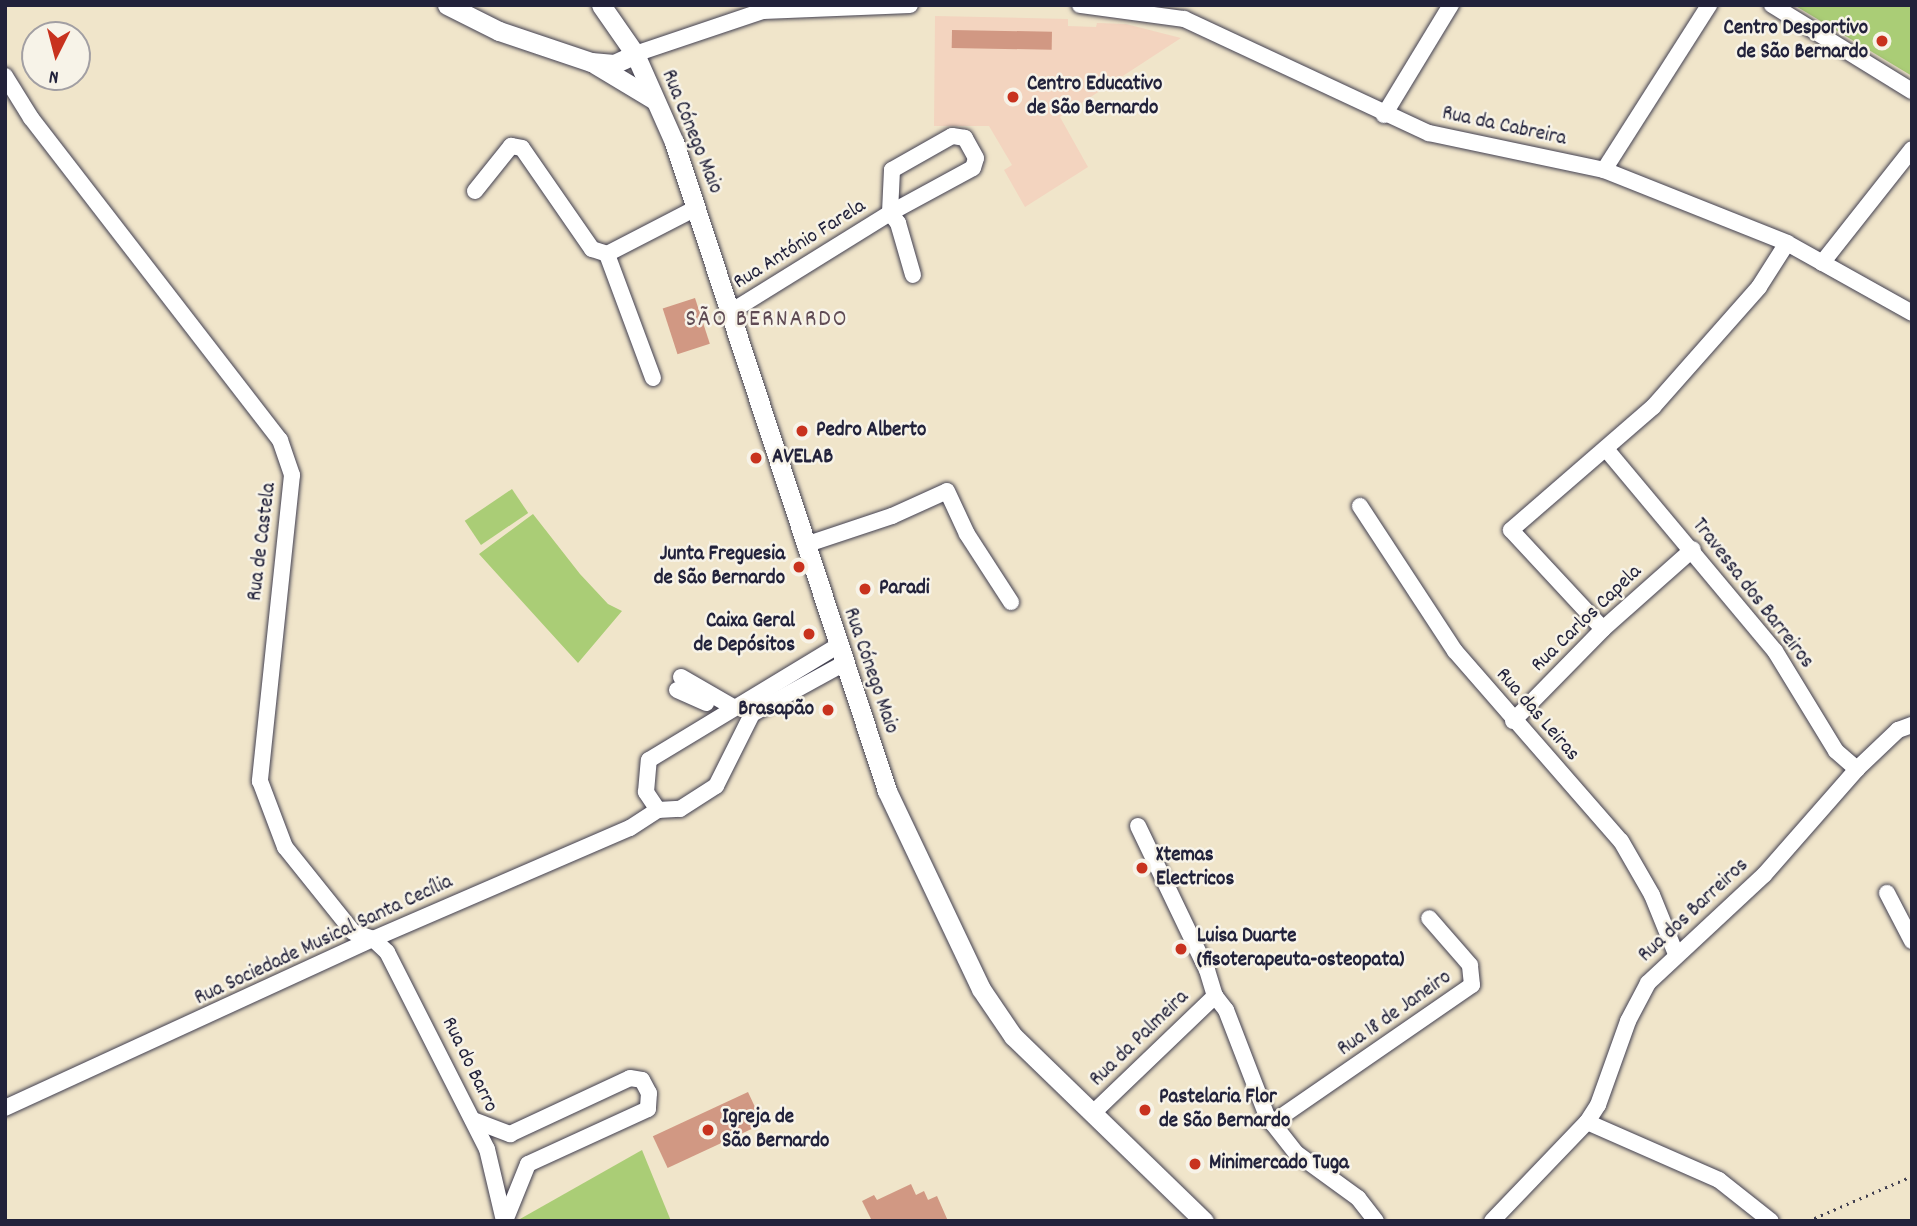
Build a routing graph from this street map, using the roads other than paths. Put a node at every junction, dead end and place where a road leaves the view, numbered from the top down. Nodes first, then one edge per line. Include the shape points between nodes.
1 (447, 5) edge
2 (601, 5) edge
3 (910, 5) edge
4 (1080, 5) edge
5 (1451, 5) edge
6 (1709, 5) edge
7 (1772, 5) edge
8 (635, 54) junction
9 (591, 62) junction
10 (5, 76) edge
11 (1912, 91) edge
12 (653, 99) junction
13 (1384, 115) junction
14 (1912, 149) edge
15 (1604, 170) junction
16 (475, 191) dead end
17 (696, 208) junction
18 (890, 213) junction
19 (1787, 243) junction
20 (607, 254) junction
21 (1822, 262) junction
22 (913, 275) dead end
23 (732, 311) junction
24 (1912, 313) edge
25 (653, 378) dead end
26 (1606, 449) junction
27 (1360, 506) dead end
28 (805, 545) junction
29 (1693, 549) junction
30 (1011, 602) dead end
31 (1603, 629) junction
32 (840, 655) junction
33 (733, 707) junction
34 (716, 717) junction
35 (1513, 721) junction
36 (1912, 725) edge
37 (1857, 769) junction
38 (658, 810) junction
39 (1138, 826) dead end
40 (1887, 893) dead end
41 (1429, 918) dead end
42 (373, 939) junction
43 (1912, 941) edge
44 (1676, 954) junction
45 (1214, 996) junction
46 (5, 1108) edge
47 (1094, 1112) junction
48 (473, 1120) junction
49 (1587, 1122) junction
50 (1272, 1123) junction
51 (504, 1221) edge
52 (1204, 1221) edge
53 (1376, 1221) edge
54 (1492, 1221) edge
55 (1771, 1221) edge

1 - 9 main road via 499,31
2 - 8 main road, Rua Cónego Maio
3 - 8 street via 763,11
4 - 13 street, Rua da Cabreira via 1184,19
5 - 13 street
6 - 15 street
7 - 11 street
8 - 9 main road via 614,64
8 - 12 main road, Rua Cónego Maio
9 - 12 main road
10 - 42 street, Rua de Castela via 31,118 281,440 292,475 260,780 285,847 353,932
12 - 17 main road, Rua Cónego Maio via 674,142
13 - 15 street, Rua da Cabreira via 1429,133
14 - 21 street
15 - 19 street, Rua da Cabreira
16 - 20 street via 511,145 522,148 592,249
17 - 20 street
17 - 23 main road, Rua Cónego Maio
18 - 18 street, Rua António Farela via 892,170 951,136 965,138 976,158 973,168
18 - 22 street, Rua António Farela via 898,223
18 - 23 street, Rua António Farela
19 - 21 street, Rua da Cabreira
19 - 26 street via 1759,287 1671,387
20 - 25 street
21 - 24 street, Rua da Cabreira
23 - 28 main road, Rua Cónego Maio
26 - 29 street, Travessa dos Barreiros
26 - 31 street via 1511,530
27 - 35 street, Rua das Leiras via 1455,651
28 - 30 street via 892,516 947,491 967,534
28 - 32 main road, Rua Cónego Maio
29 - 31 street, Rua Carlos Capela
29 - 37 street, Travessa dos Barreiros via 1775,651 1836,751
31 - 35 street, Rua Carlos Capela
32 - 33 street
32 - 38 street, Rua Sociedade Musical Santa Cecília via 752,714 716,786 680,809
32 - 47 main road, Rua Cónego Maio via 887,791 981,989 1013,1036
33 - 34 street
33 - 34 street via 679,683 711,706
34 - 38 street via 649,761 646,792
35 - 44 street, Rua das Leiras via 1621,841 1652,895
36 - 37 street, Rua dos Barreiros via 1898,730
37 - 44 street, Rua dos Barreiros via 1763,875
38 - 42 street, Rua Sociedade Musical Santa Cecília via 631,828
39 - 45 street via 1207,970
40 - 43 street
41 - 50 street, Rua 18 de Janeiro via 1469,965 1472,985
42 - 46 street, Rua Sociedade Musical Santa Cecília
42 - 48 street, Rua do Barro via 387,952
44 - 49 street, Rua dos Barreiros via 1648,984 1628,1021 1598,1105
45 - 47 street, Rua da Palmeira
45 - 50 street via 1226,1010
47 - 52 main road, Rua Cónego Maio
48 - 51 street, Rua do Barro via 487,1149
48 - 51 street via 510,1134 630,1078 642,1080 649,1093 648,1109 528,1164
49 - 54 street, Rua dos Barreiros
49 - 55 street via 1719,1180
50 - 53 street via 1296,1153 1358,1198

